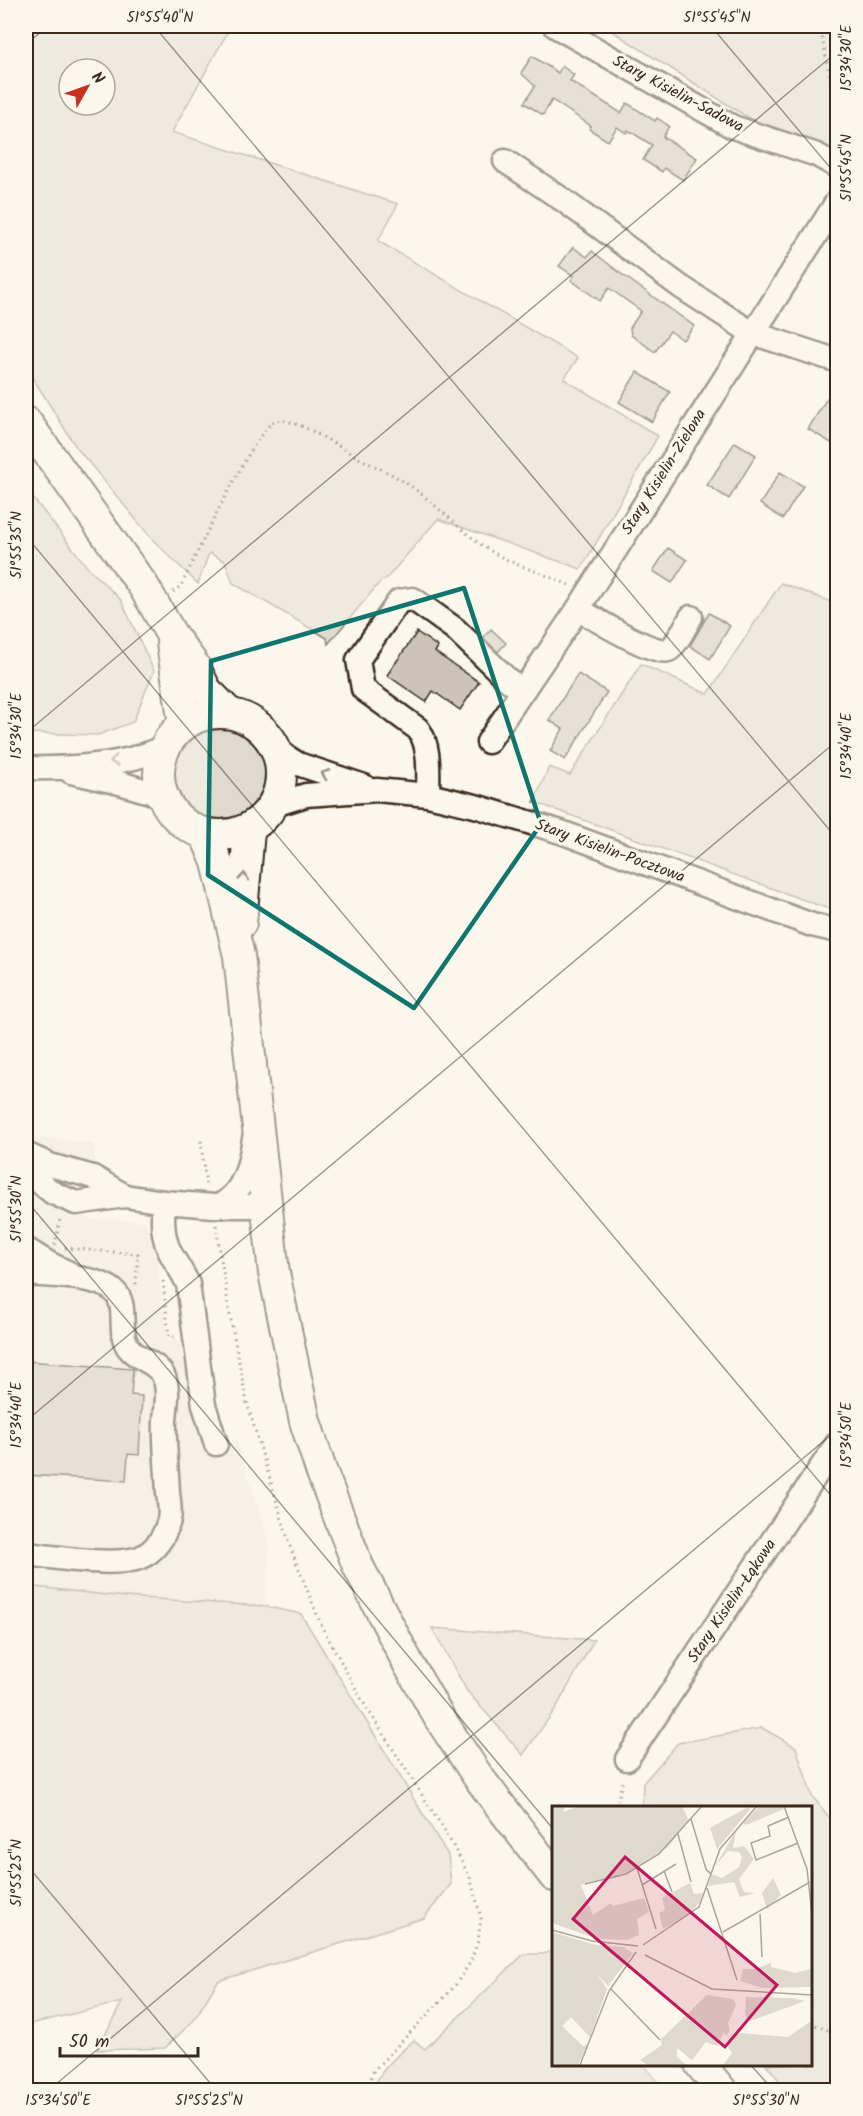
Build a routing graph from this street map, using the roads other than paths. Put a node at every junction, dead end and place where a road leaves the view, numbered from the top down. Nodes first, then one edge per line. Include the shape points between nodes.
1 (555, 26) edge
2 (505, 160) dead end
3 (837, 167) edge
4 (837, 200) edge
5 (752, 333) junction
6 (837, 361) edge
7 (26, 422) edge
8 (582, 602) junction
9 (691, 617) dead end
10 (171, 634) junction
11 (523, 690) junction
12 (229, 713) junction
13 (175, 735) junction
14 (488, 742) dead end
15 (276, 750) junction
16 (26, 768) edge
17 (58, 769) junction
18 (377, 790) junction
19 (428, 795) junction
20 (163, 796) junction
21 (274, 805) junction
22 (249, 831) junction
23 (205, 834) junction
24 (837, 931) edge
25 (239, 956) junction
26 (257, 1123) junction
27 (26, 1154) edge
28 (26, 1171) edge
29 (125, 1196) junction
30 (164, 1202) junction
31 (214, 1206) junction
32 (266, 1206) junction
33 (26, 1249) edge
34 (26, 1274) edge
35 (85, 1280) junction
36 (837, 1442) edge
37 (216, 1444) dead end
38 (26, 1554) edge
39 (627, 1760) road end
40 (552, 1873) edge
41 (701, 2065) edge
42 (721, 2091) edge

1 - 3 street, Stary Kisielin-Sadowa via 733,127 817,155
2 - 5 street via 681,287
4 - 5 street, Stary Kisielin-Zielona
5 - 6 street
5 - 8 street, Stary Kisielin-Zielona
7 - 10 main road via 155,605
8 - 9 street via 646,646 663,652 670,649
8 - 11 street, Stary Kisielin-Zielona
10 - 12 main road via 206,690
10 - 13 main road
11 - 14 street, Stary Kisielin-Zielona
11 - 19 street via 455,629 413,599 399,601 358,660 363,689 418,729 423,737
12 - 13 main road via 202,715
12 - 15 main road via 258,726
13 -> 17 street via 153,753 138,758
13 - 20 main road via 161,756 158,772
18 -> 15 street, Stary Kisielin-Pocztowa via 298,764
15 - 21 main road via 281,778
16 - 17 street
17 - 20 street
18 - 19 street, Stary Kisielin-Pocztowa
18 - 21 street, Stary Kisielin-Pocztowa via 306,795
19 - 24 street, Stary Kisielin-Pocztowa via 561,832
20 - 23 main road via 177,818
21 - 22 main road
22 - 23 main road via 221,837
25 -> 22 main road
23 - 25 main road via 217,862
25 - 26 main road
26 - 31 street via 242,1184 236,1194
26 - 32 main road
27 - 29 street via 93,1178
28 - 29 street via 53,1193 76,1203
29 - 30 street
30 - 31 street
30 - 37 street via 164,1237 188,1284 204,1405
31 - 32 street
32 - 40 main road via 274,1273 305,1421 358,1566 440,1719 479,1778
33 - 35 street
34 - 35 street
35 - 38 street via 116,1292 121,1301 122,1333 127,1346 136,1356 152,1363 168,1386 165,1423 170,1518 158,1544 141,1557 120,1562
36 - 39 street, Stary Kisielin-Łąkowa
41 - 42 main road

